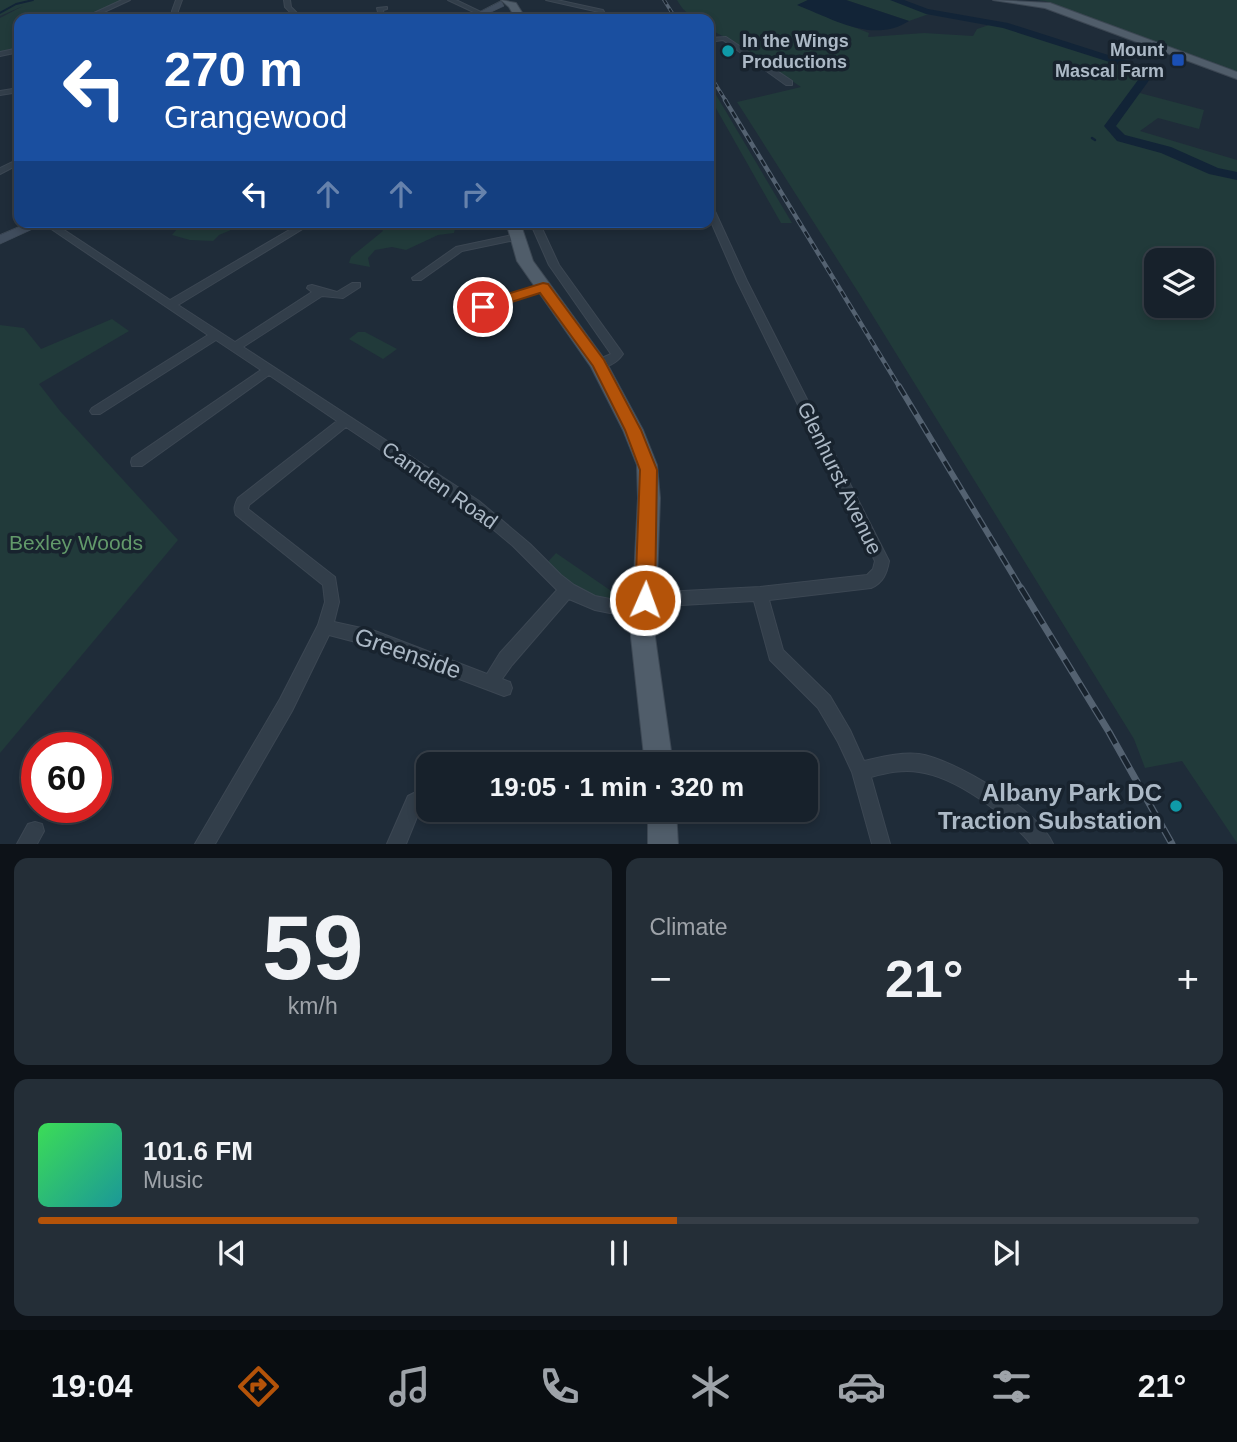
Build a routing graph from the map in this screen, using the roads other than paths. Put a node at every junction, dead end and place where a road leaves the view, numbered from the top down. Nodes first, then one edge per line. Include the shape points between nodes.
1 (127, 0) edge
2 (451, 0) edge
3 (549, 0) edge
4 (169, 1) edge
5 (179, 1) edge
6 (504, 2) edge
7 (1027, 6) dead end
8 (385, 8) dead end
9 (515, 9) joint
10 (95, 14) edge
11 (381, 14) edge
12 (482, 14) joint
13 (518, 14) edge
14 (602, 14) edge
15 (714, 39) edge
16 (1237, 78) edge
17 (789, 83) dead end
18 (714, 218) edge
19 (29, 228) edge
20 (53, 228) edge
21 (300, 228) edge
22 (537, 228) edge
23 (515, 230) edge
24 (0, 240) edge
25 (417, 278) dead end
26 (356, 285) dead end
27 (543, 287) junction
28 (171, 304) junction
29 (483, 307) dead end
30 (216, 334) junction
31 (236, 347) junction
32 (599, 364) junction
33 (270, 369) junction
34 (96, 411) dead end
35 (346, 420) junction
36 (137, 462) dead end
37 (566, 590) junction
38 (760, 594) junction
39 (645, 600) junction
40 (325, 627) junction
41 (657, 752) edge
42 (860, 771) junction
43 (414, 802) dead end
44 (662, 822) edge
45 (204, 844) edge
46 (396, 844) edge
47 (663, 844) edge
48 (881, 844) edge
49 (1044, 844) edge

1 - 10 street
2 - 12 street
3 - 14 street
4 - 5 street
6 - 9 main road
6 - 12 main road
7 - 16 main road
8 - 11 street via 379,9
9 - 13 main road
15 - 17 street via 724,38
18 - 38 street, Glenhurst Avenue via 882,561 880,572 870,581
19 - 24 main road
20 - 28 street, Camden Road
21 - 28 street
22 - 32 street via 553,265 617,354
23 - 25 street via 459,249
23 - 27 main road via 525,261
26 - 31 street via 339,296 316,290
27 - 29 street
27 - 32 main road
28 - 30 street, Camden Road
30 - 31 street, Camden Road
30 - 34 street
31 - 33 street, Camden Road
32 - 39 main road via 648,470
33 - 35 street, Camden Road
33 - 36 street
35 - 37 street, Camden Road via 474,505
35 - 40 street via 243,502 241,511 330,582 332,602
37 - 39 street, Camden Road via 582,601 602,605 629,606
37 - 40 street, Greenside via 514,649 497,685 375,639
38 - 39 street, Glenhurst Avenue
38 - 42 street via 776,654 824,702
39 - 41 main road via 644,656
40 - 45 street via 286,705
42 - 48 street
42 - 49 street via 920,763 968,782 1009,808
43 - 46 street
44 - 47 main road

